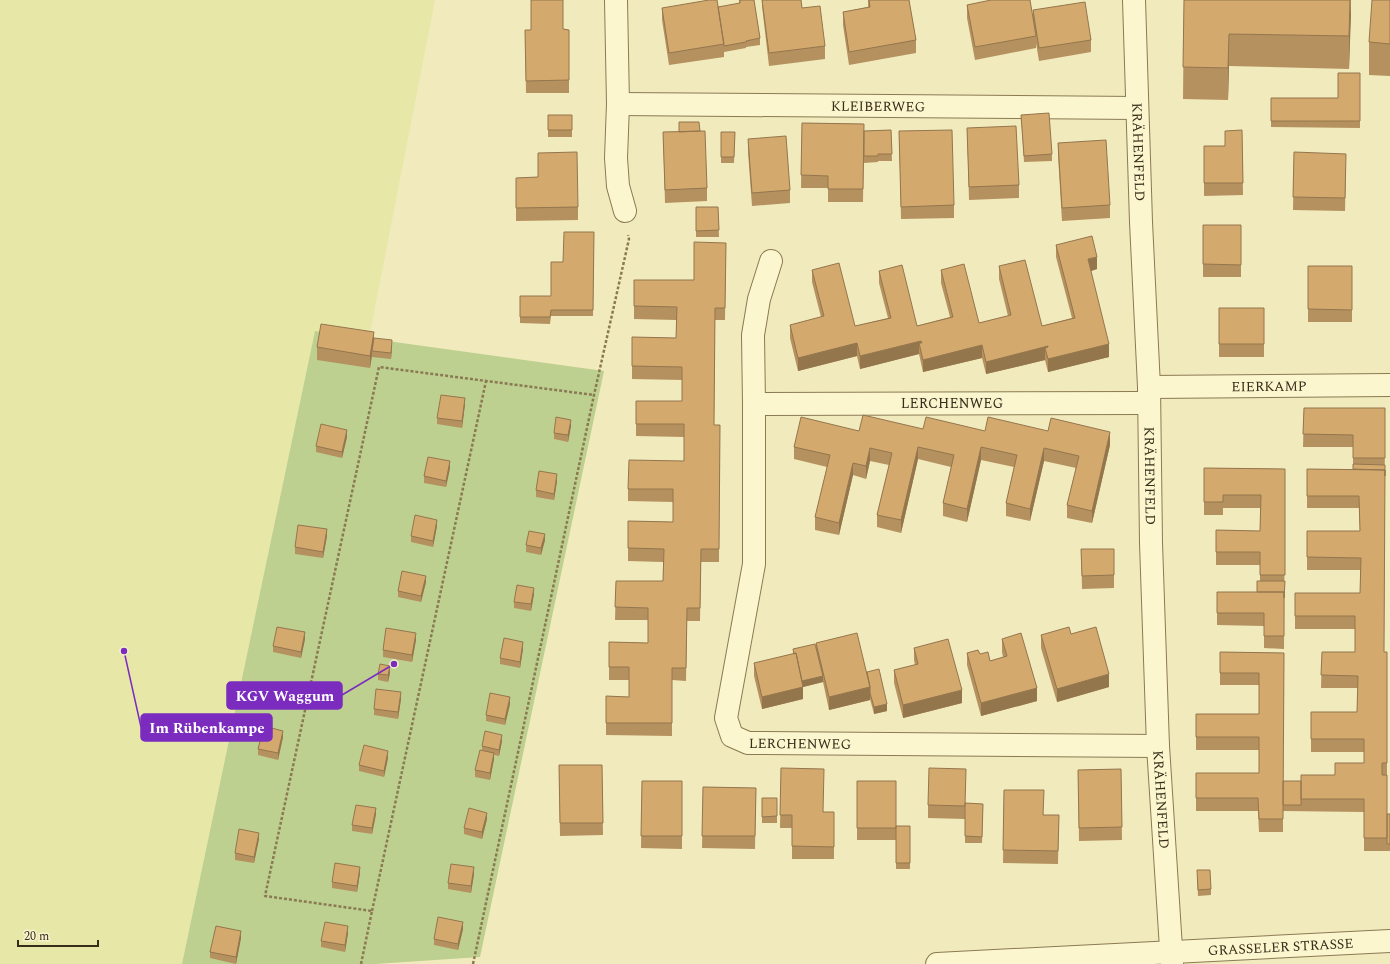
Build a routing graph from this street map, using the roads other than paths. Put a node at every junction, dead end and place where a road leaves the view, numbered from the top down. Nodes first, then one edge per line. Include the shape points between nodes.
1 (616, 0) edge
2 (1134, 0) edge
3 (618, 104) junction
4 (1137, 108) junction
5 (625, 211) road end
6 (771, 261) dead end
7 (1390, 385) edge
8 (1149, 395) junction
9 (754, 404) junction
10 (1158, 746) junction
11 (1390, 941) edge
12 (1172, 958) edge
13 (937, 964) edge

1 - 3 street
2 - 4 street, KRÄHENFELD
3 - 4 street, KLEIBERWEG
3 - 5 street via 616,158 618,186
4 - 8 street, KRÄHENFELD
6 - 9 street, LERCHENWEG via 759,299 753,336
7 - 8 street, EIERKAMP
8 - 9 street, LERCHENWEG
8 - 10 street, KRÄHENFELD
9 - 10 street, LERCHENWEG via 754,564 726,718 732,736 748,743
10 - 12 street, KRÄHENFELD
11 - 12 street, GRASSELER STRASSE
12 - 13 street, GRASSELER STRASSE

